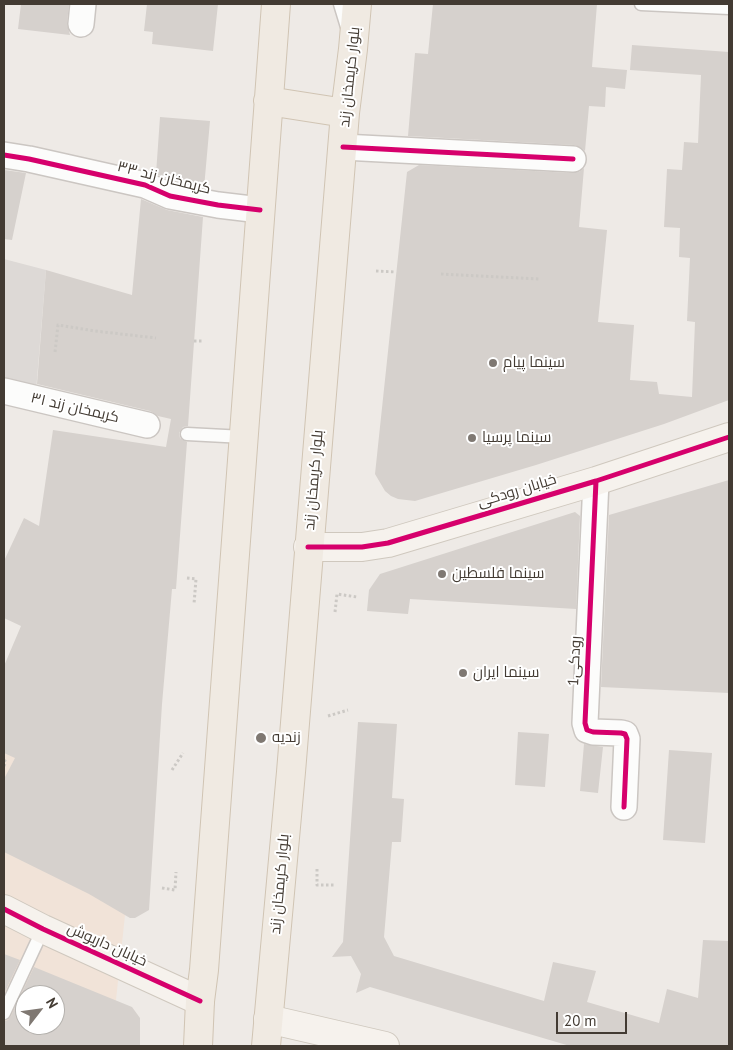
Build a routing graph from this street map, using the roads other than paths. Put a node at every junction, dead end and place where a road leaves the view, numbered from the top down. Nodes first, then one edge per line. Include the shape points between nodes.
1 (276, 4) edge
2 (288, 4) edge
3 (340, 4) edge
4 (357, 4) edge
5 (641, 4) edge
6 (729, 8) edge
7 (274, 38) junction
8 (353, 49) junction
9 (268, 101) junction
10 (344, 113) junction
11 (343, 146) junction
12 (4, 155) edge
13 (573, 159) dead end
14 (260, 210) junction
15 (4, 391) edge
16 (147, 425) dead end
17 (187, 434) dead end
18 (244, 437) junction
19 (729, 437) edge
20 (596, 481) junction
21 (308, 547) junction
22 (624, 807) dead end
23 (4, 909) edge
24 (43, 929) junction
25 (200, 1001) junction
26 (4, 1012) edge
27 (268, 1019) junction
28 (198, 1046) edge
29 (266, 1046) edge
30 (385, 1046) edge

1 - 7 main road
2 - 7 lane
3 - 8 lane
4 - 8 main road, بلوار کریمخان زند
5 - 6 lane
7 - 9 main road
8 - 10 main road, بلوار کریمخان زند
9 - 10 main road
9 - 14 main road
10 - 11 main road, بلوار کریمخان زند
11 - 13 street
11 - 21 main road, بلوار کریمخان زند
12 - 14 street, کریمخان زند ۳۳ via 145,185 170,196
14 - 18 main road
15 - 16 street, کریمخان زند ۳۱
17 - 18 lane
18 - 25 main road
19 - 20 street, خیابان رودکی
20 - 21 street, خیابان رودکی via 388,543 362,547
20 - 22 street, 1رودکی via 584,724 593,732 625,734
21 - 27 main road, بلوار کریمخان زند
23 - 24 street, خیابان داریوش
24 - 25 street, خیابان داریوش
24 - 26 lane
25 - 28 main road
27 - 29 main road, بلوار کریمخان زند
27 - 30 street

